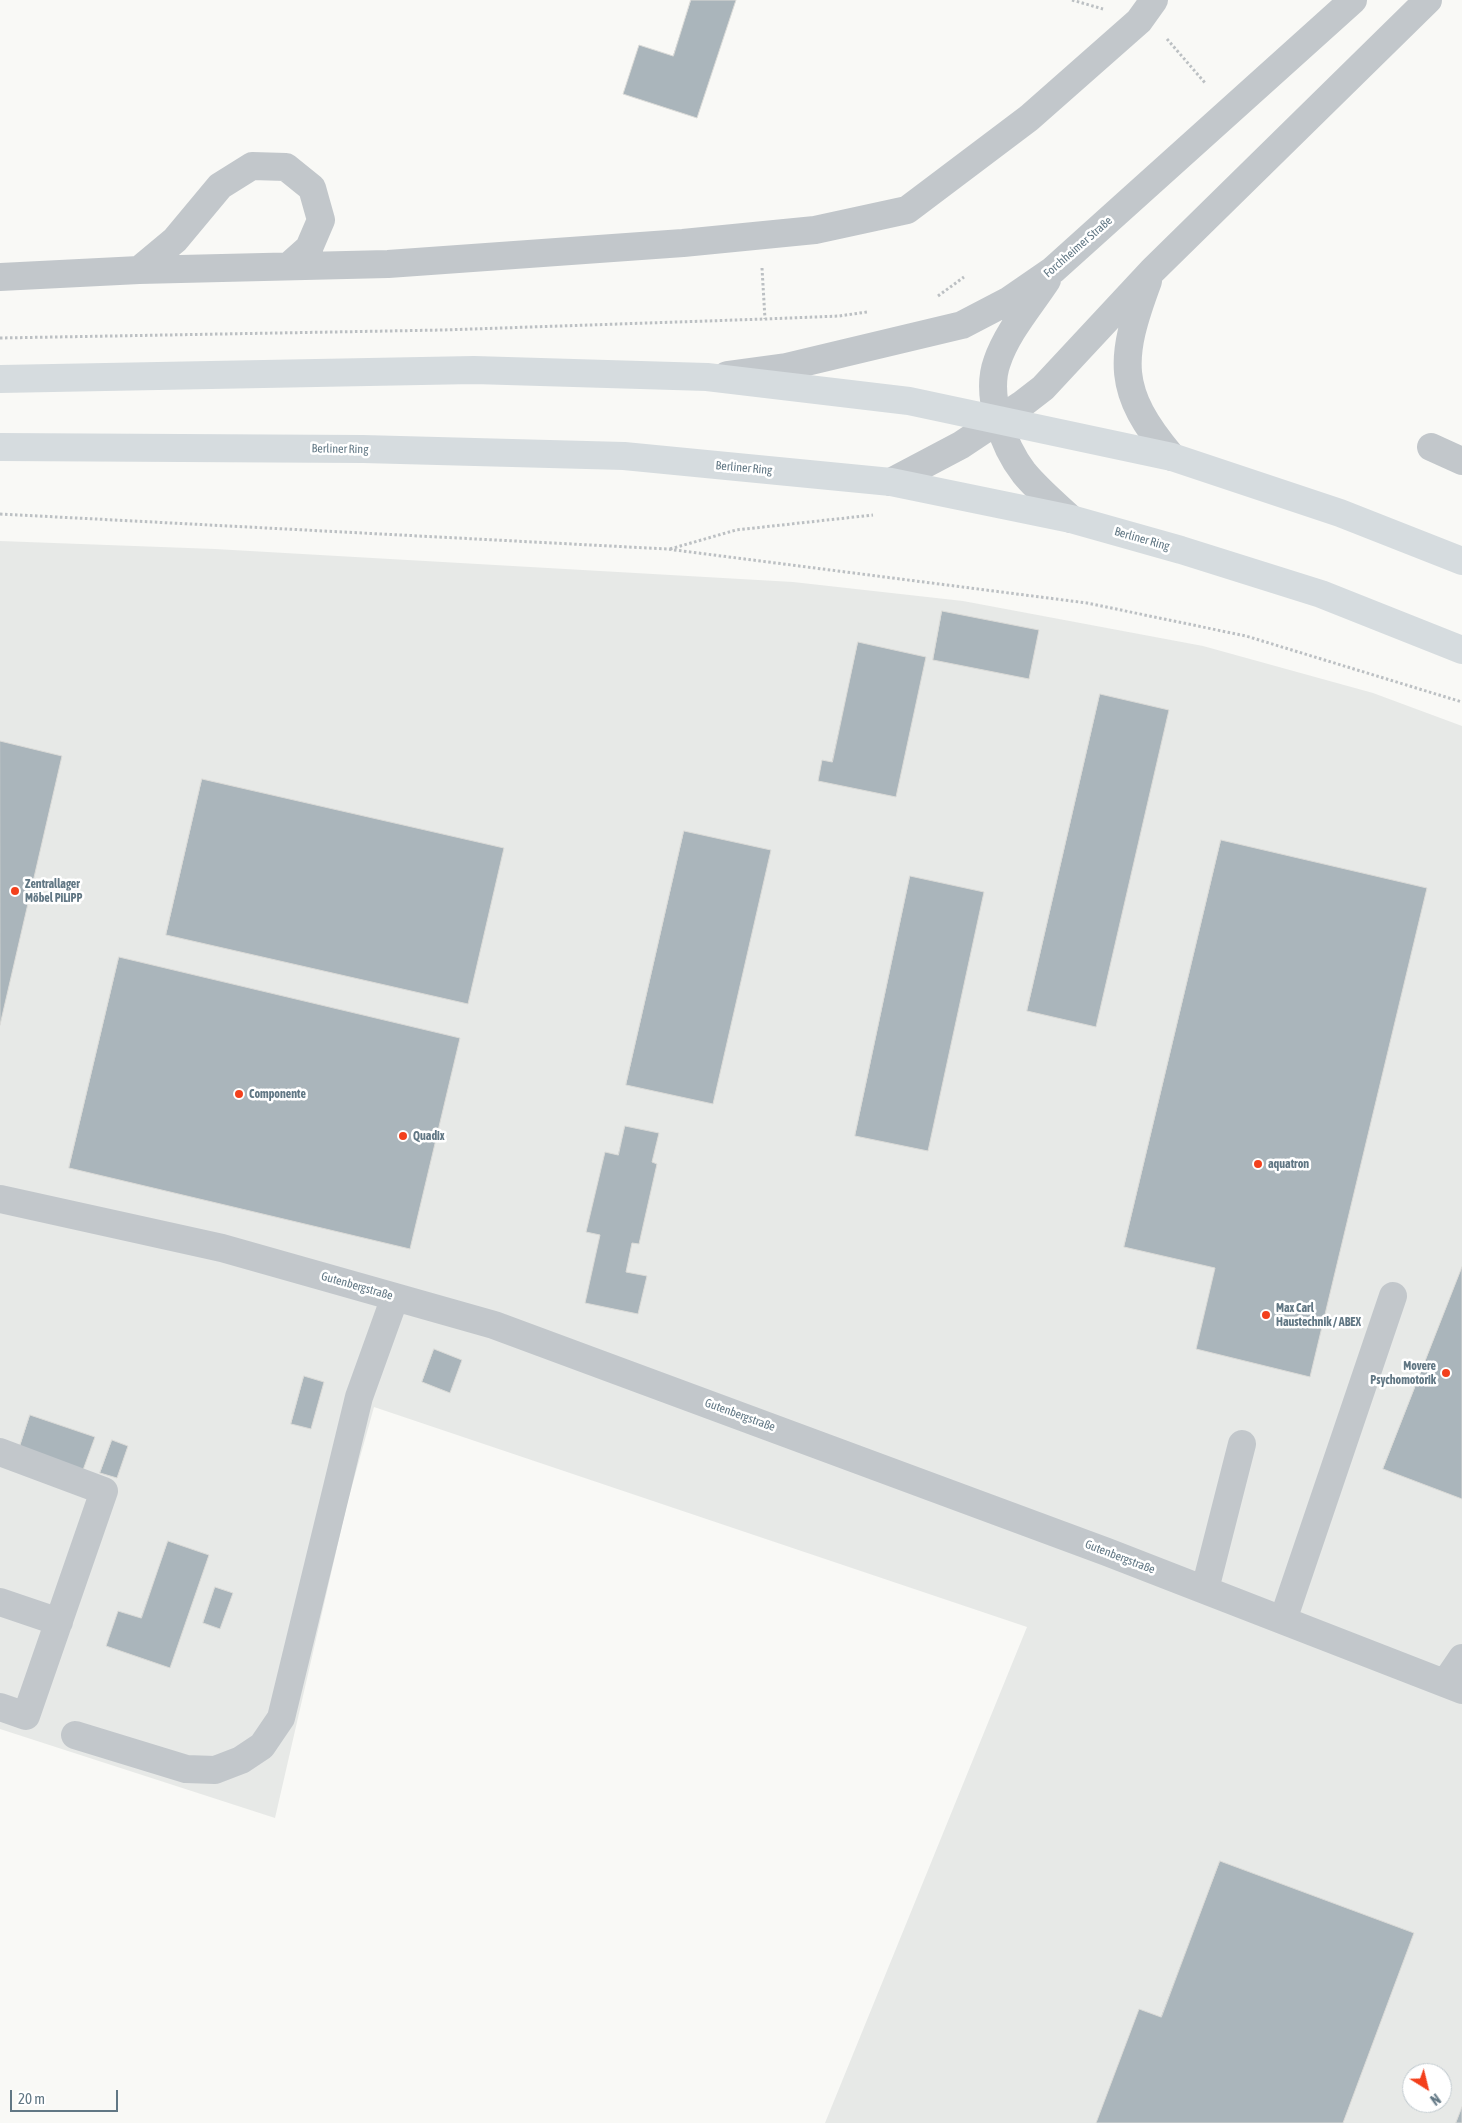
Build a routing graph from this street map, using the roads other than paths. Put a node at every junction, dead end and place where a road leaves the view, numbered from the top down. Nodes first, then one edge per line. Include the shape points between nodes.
1 (1353, 0) edge
2 (1428, 0) edge
3 (1150, 7) edge
4 (290, 265) junction
5 (139, 270) junction
6 (1053, 270) junction
7 (1152, 272) junction
8 (0, 277) edge
9 (707, 377) junction
10 (0, 379) edge
11 (999, 420) junction
12 (0, 447) edge
13 (1431, 447) dead end
14 (1172, 457) junction
15 (1462, 461) edge
16 (892, 482) junction
17 (1071, 519) junction
18 (1462, 561) edge
19 (1462, 650) edge
20 (0, 1199) edge
21 (1393, 1296) dead end
22 (395, 1297) junction
23 (1242, 1444) dead end
24 (0, 1452) edge
25 (1205, 1589) junction
26 (0, 1602) edge
27 (1283, 1620) junction
28 (58, 1622) junction
29 (1462, 1658) edge
30 (1454, 1687) edge
31 (0, 1707) edge
32 (75, 1735) dead end

1 - 6 street, Forchheimer Straße
2 - 7 street
3 - 4 street via 1029,118 906,210 815,230 760,237 388,264
4 - 5 street
4 - 5 street via 310,248 321,220 312,188 286,167 252,166 220,186 175,240
5 - 8 street
6 - 9 street, Forchheimer Straße via 1008,301 962,325 786,367
6 - 11 street via 996,362 992,382
7 - 11 street via 1042,388
7 - 14 street via 1131,333 1127,366 1131,391 1142,418
9 - 10 main road via 474,370
9 - 11 main road via 909,401
11 - 14 main road
11 - 16 street via 954,449
11 - 17 street via 1024,472
12 - 16 main road, Berliner Ring via 363,449 624,456
13 - 15 street
14 - 18 main road via 1340,513
16 - 17 main road, Berliner Ring
17 - 19 main road, Berliner Ring via 1321,594
20 - 22 street, Gutenbergstraße via 222,1248
21 - 27 street
22 - 25 street, Gutenbergstraße via 494,1325
22 - 32 street via 359,1397 280,1718 262,1746 241,1760 215,1770 186,1769
23 - 25 street
24 - 28 street via 104,1491
25 - 27 street, Gutenbergstraße
26 - 28 street
27 - 30 street, Gutenbergstraße
28 - 31 street via 26,1716
29 - 30 street

